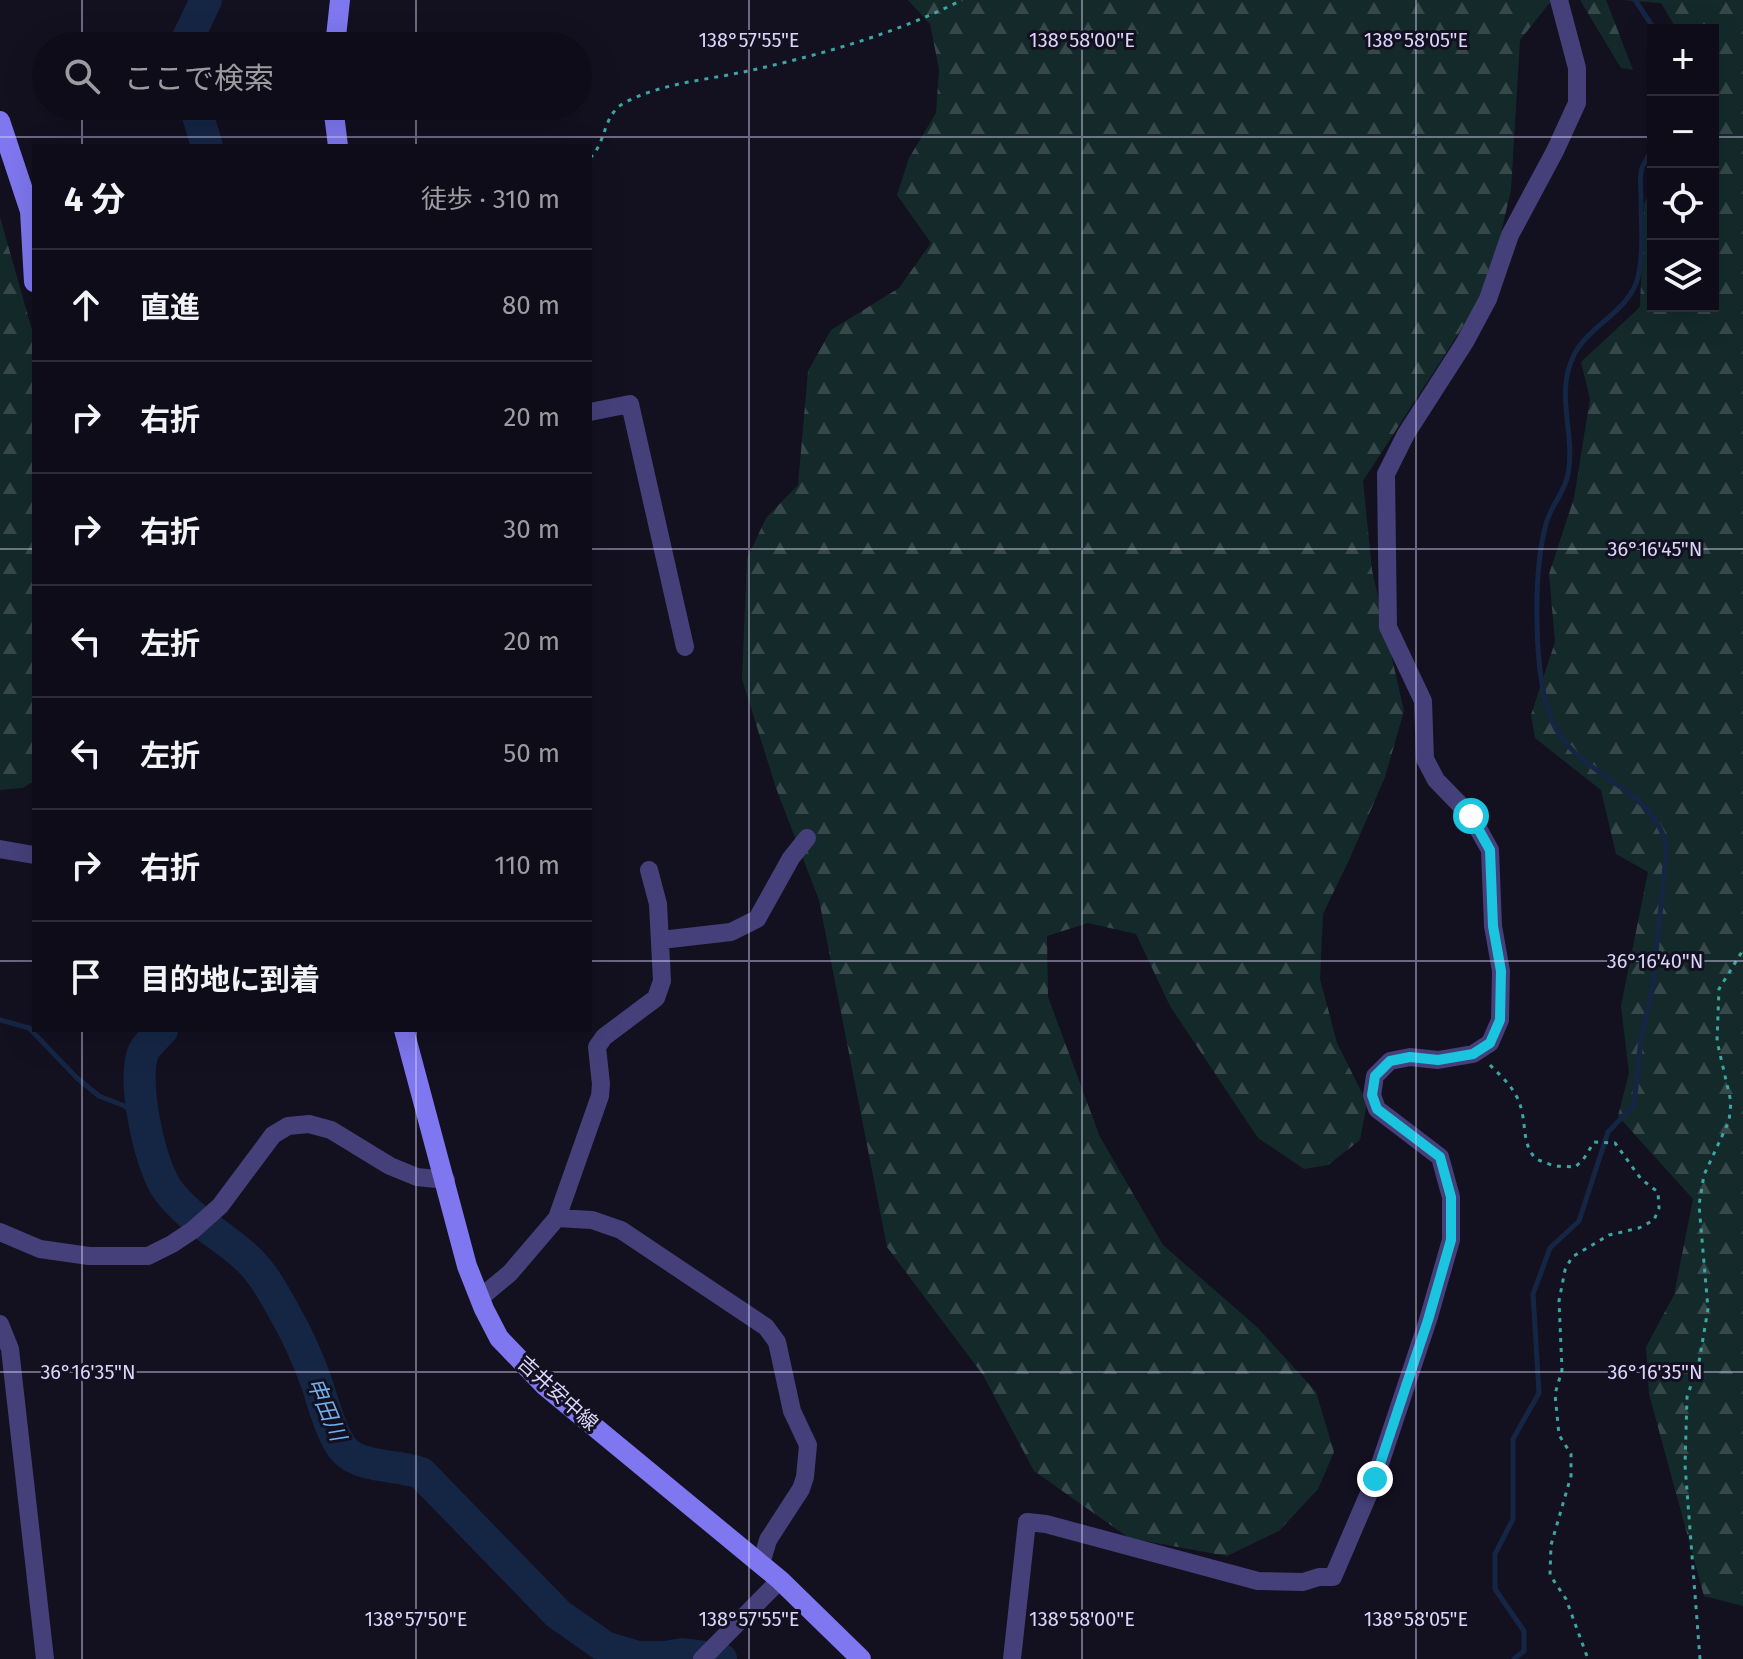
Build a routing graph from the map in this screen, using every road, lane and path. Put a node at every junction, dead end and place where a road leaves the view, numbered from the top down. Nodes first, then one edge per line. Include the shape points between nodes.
1 (340, 0) edge
2 (962, 0) edge
3 (1559, 0) edge
4 (337, 32) edge
5 (335, 120) edge
6 (0, 121) edge
7 (338, 144) edge
8 (592, 155) edge
9 (32, 246) edge
10 (592, 412) edge
11 (685, 647) dead end
12 (807, 838) dead end
13 (0, 849) edge
14 (32, 855) edge
15 (649, 870) dead end
16 (661, 940) junction
17 (1743, 950) edge
18 (405, 1032) edge
19 (1473, 1054) junction
20 (446, 1180) junction
21 (557, 1218) junction
22 (0, 1232) edge
23 (480, 1298) junction
24 (0, 1324) edge
25 (761, 1564) junction
26 (780, 1580) junction
27 (45, 1659) edge
28 (702, 1659) edge
29 (861, 1659) edge
30 (1012, 1659) edge
31 (1588, 1659) edge
32 (1700, 1659) edge

1 - 4 main road
2 - 8 path via 815,55 642,95 608,117
3 - 19 street via 1577,68 1577,103 1510,235 1488,299 1386,474 1388,627 1423,701 1425,759 1436,780 1471,816 1490,850 1500,1020 1490,1043
5 - 7 main road
6 - 9 main road via 30,211
10 - 11 street via 630,404
12 - 16 street via 757,919 731,932
13 - 14 street
15 - 16 street
16 - 21 street via 662,981 656,998 597,1047 600,1096
17 - 32 path via 1719,989 1717,1041 1731,1102 1729,1121 1704,1175 1699,1205 1708,1309 1687,1397 1685,1465
18 - 20 main road, 吉井安中線
19 - 30 street via 1390,1061 1375,1076 1372,1095 1377,1109 1440,1157 1451,1197 1451,1240 1375,1479 1333,1577 1258,1581 1027,1522
19 - 31 path via 1484,1058 1513,1089 1525,1140 1536,1159 1575,1167 1594,1142 1615,1143 1641,1179 1658,1192 1654,1220 1609,1235 1572,1257 1559,1301 1562,1370 1555,1394 1559,1435 1571,1454 1571,1476 1551,1545 1550,1575 1566,1599
20 - 22 street via 417,1177 390,1166 331,1130 288,1126 273,1135 220,1206 193,1230 148,1256 40,1249
20 - 23 main road, 吉井安中線
21 - 23 street via 510,1273
21 - 25 street via 592,1220 621,1230 766,1327 777,1342 792,1411 808,1445 807,1464 801,1489 768,1540
23 - 25 main road, 吉井安中線 via 499,1338 545,1386
24 - 27 street via 10,1349
25 - 26 main road, 吉井安中線
26 - 28 street
26 - 29 main road, 吉井安中線

